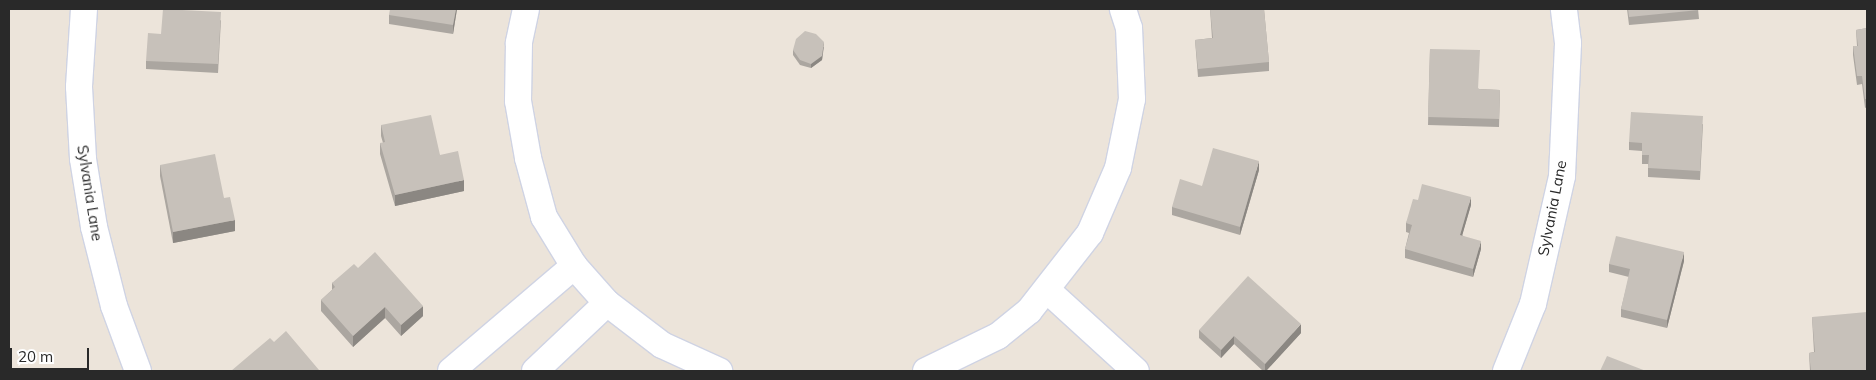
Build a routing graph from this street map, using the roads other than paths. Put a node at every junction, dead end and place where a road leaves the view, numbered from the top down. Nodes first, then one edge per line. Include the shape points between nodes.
1 (84, 9) edge
2 (526, 9) edge
3 (1124, 9) edge
4 (1564, 9) edge
5 (574, 266) junction
6 (1047, 290) junction
7 (607, 304) junction
8 (138, 371) edge
9 (451, 371) edge
10 (535, 371) edge
11 (719, 371) edge
12 (926, 371) edge
13 (1136, 371) edge
14 (1506, 371) edge

1 - 8 street, Sylvania Lane via 79,87 83,159 94,227 114,306
2 - 5 street via 519,43 518,101 528,158 544,217
3 - 6 street via 1129,28 1132,99 1118,168 1090,233
4 - 14 street, Sylvania Lane via 1568,43 1562,176 1533,304
5 - 7 street
5 - 9 street
6 - 12 street via 1029,311 998,336
6 - 13 street
7 - 10 street
7 - 11 street via 662,345

